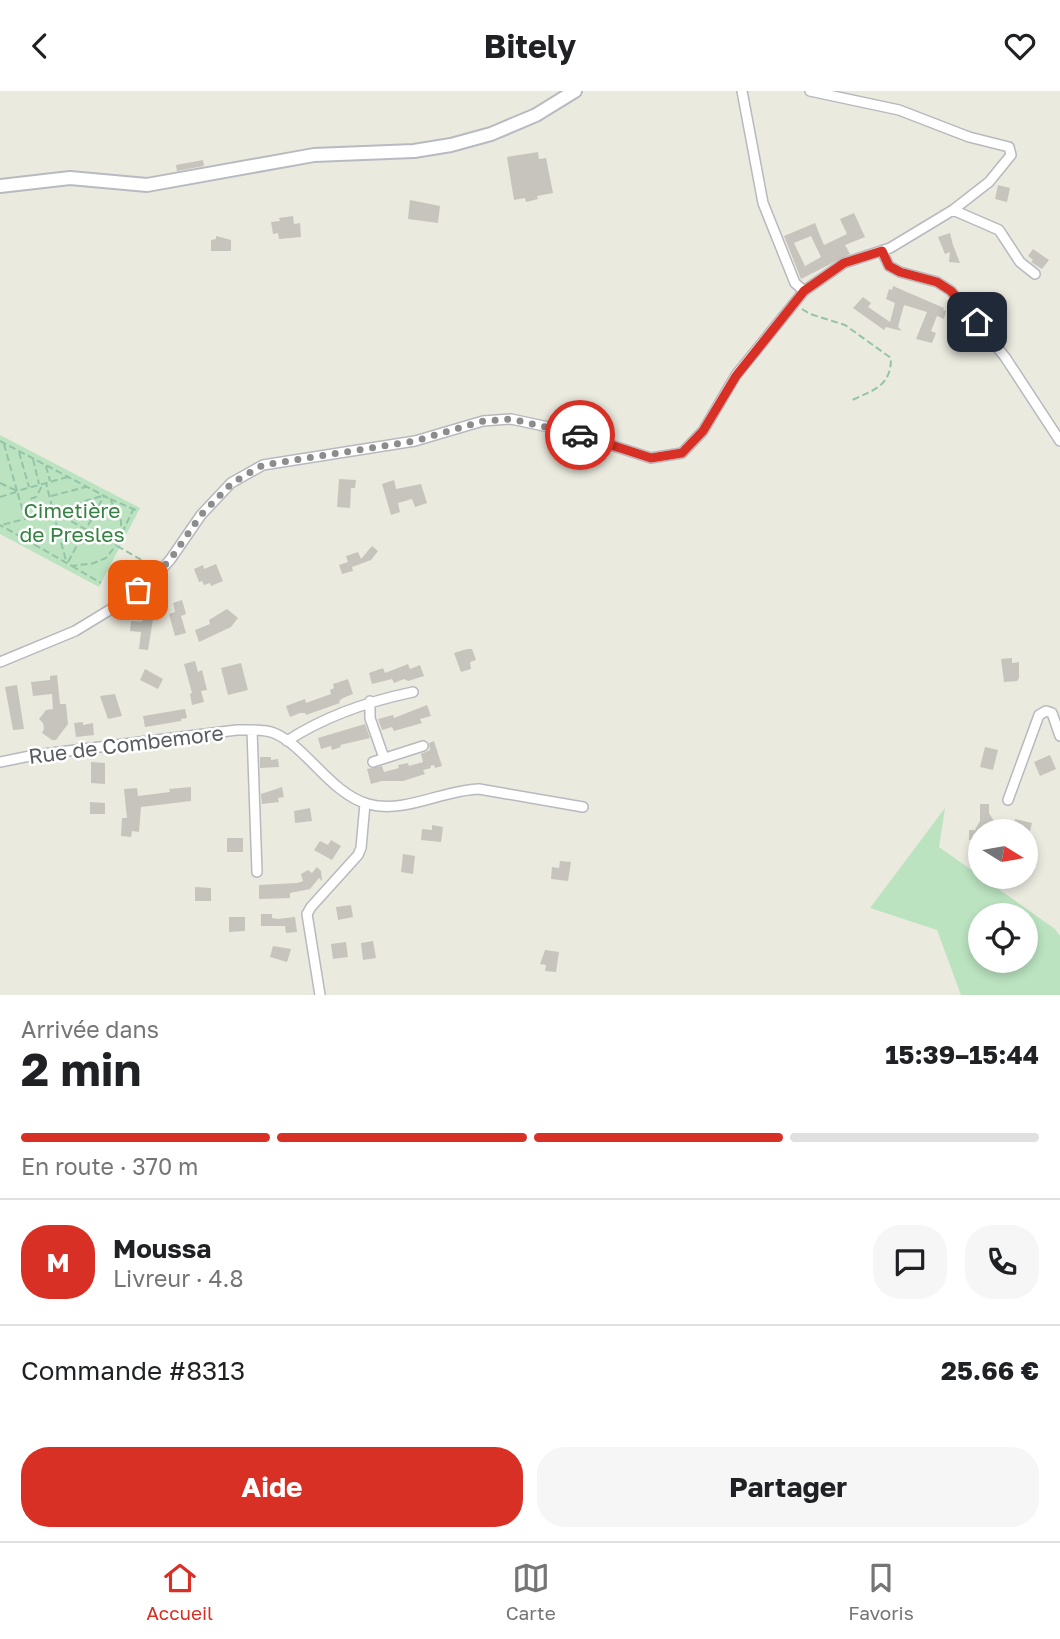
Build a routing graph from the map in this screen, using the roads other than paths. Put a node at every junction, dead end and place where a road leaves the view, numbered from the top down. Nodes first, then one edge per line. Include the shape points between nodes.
1 (575, 91) edge
2 (742, 91) edge
3 (810, 91) edge
4 (0, 186) edge
5 (953, 210) junction
6 (882, 251) junction
7 (1035, 274) dead end
8 (804, 291) junction
9 (1060, 441) edge
10 (0, 662) edge
11 (413, 692) dead end
12 (370, 701) junction
13 (252, 730) junction
14 (1060, 736) edge
15 (287, 741) junction
16 (423, 746) dead end
17 (384, 758) junction
18 (0, 762) edge
19 (373, 762) dead end
20 (1008, 800) dead end
21 (365, 804) junction
22 (583, 807) dead end
23 (257, 872) dead end
24 (320, 995) edge

1 - 4 street via 536,115 451,145 314,155 147,185 70,179
2 - 8 street via 763,203 795,283
3 - 5 street via 899,110 1009,147 1008,161
5 - 6 street
5 - 7 street via 999,230 1020,262
6 - 8 street via 844,263
6 - 9 street via 889,266 937,282 957,297 1005,357
8 - 10 street via 736,376 703,431 682,453 651,458 511,419 483,421 415,441 263,465 232,483 201,515 160,571 126,600 75,631
11 - 12 street
12 - 15 street
12 - 17 street via 370,718
13 - 15 street, Rue de Combemore via 273,732
13 - 18 street, Rue de Combemore
13 - 23 street, Rue de Combemore
14 - 20 street via 1052,713 1039,715
15 - 21 street, Rue de Combemore via 345,793
16 - 17 street
17 - 19 street
21 - 22 street, Rue de Combemore via 401,806 479,789
21 - 24 street via 358,855 307,913

